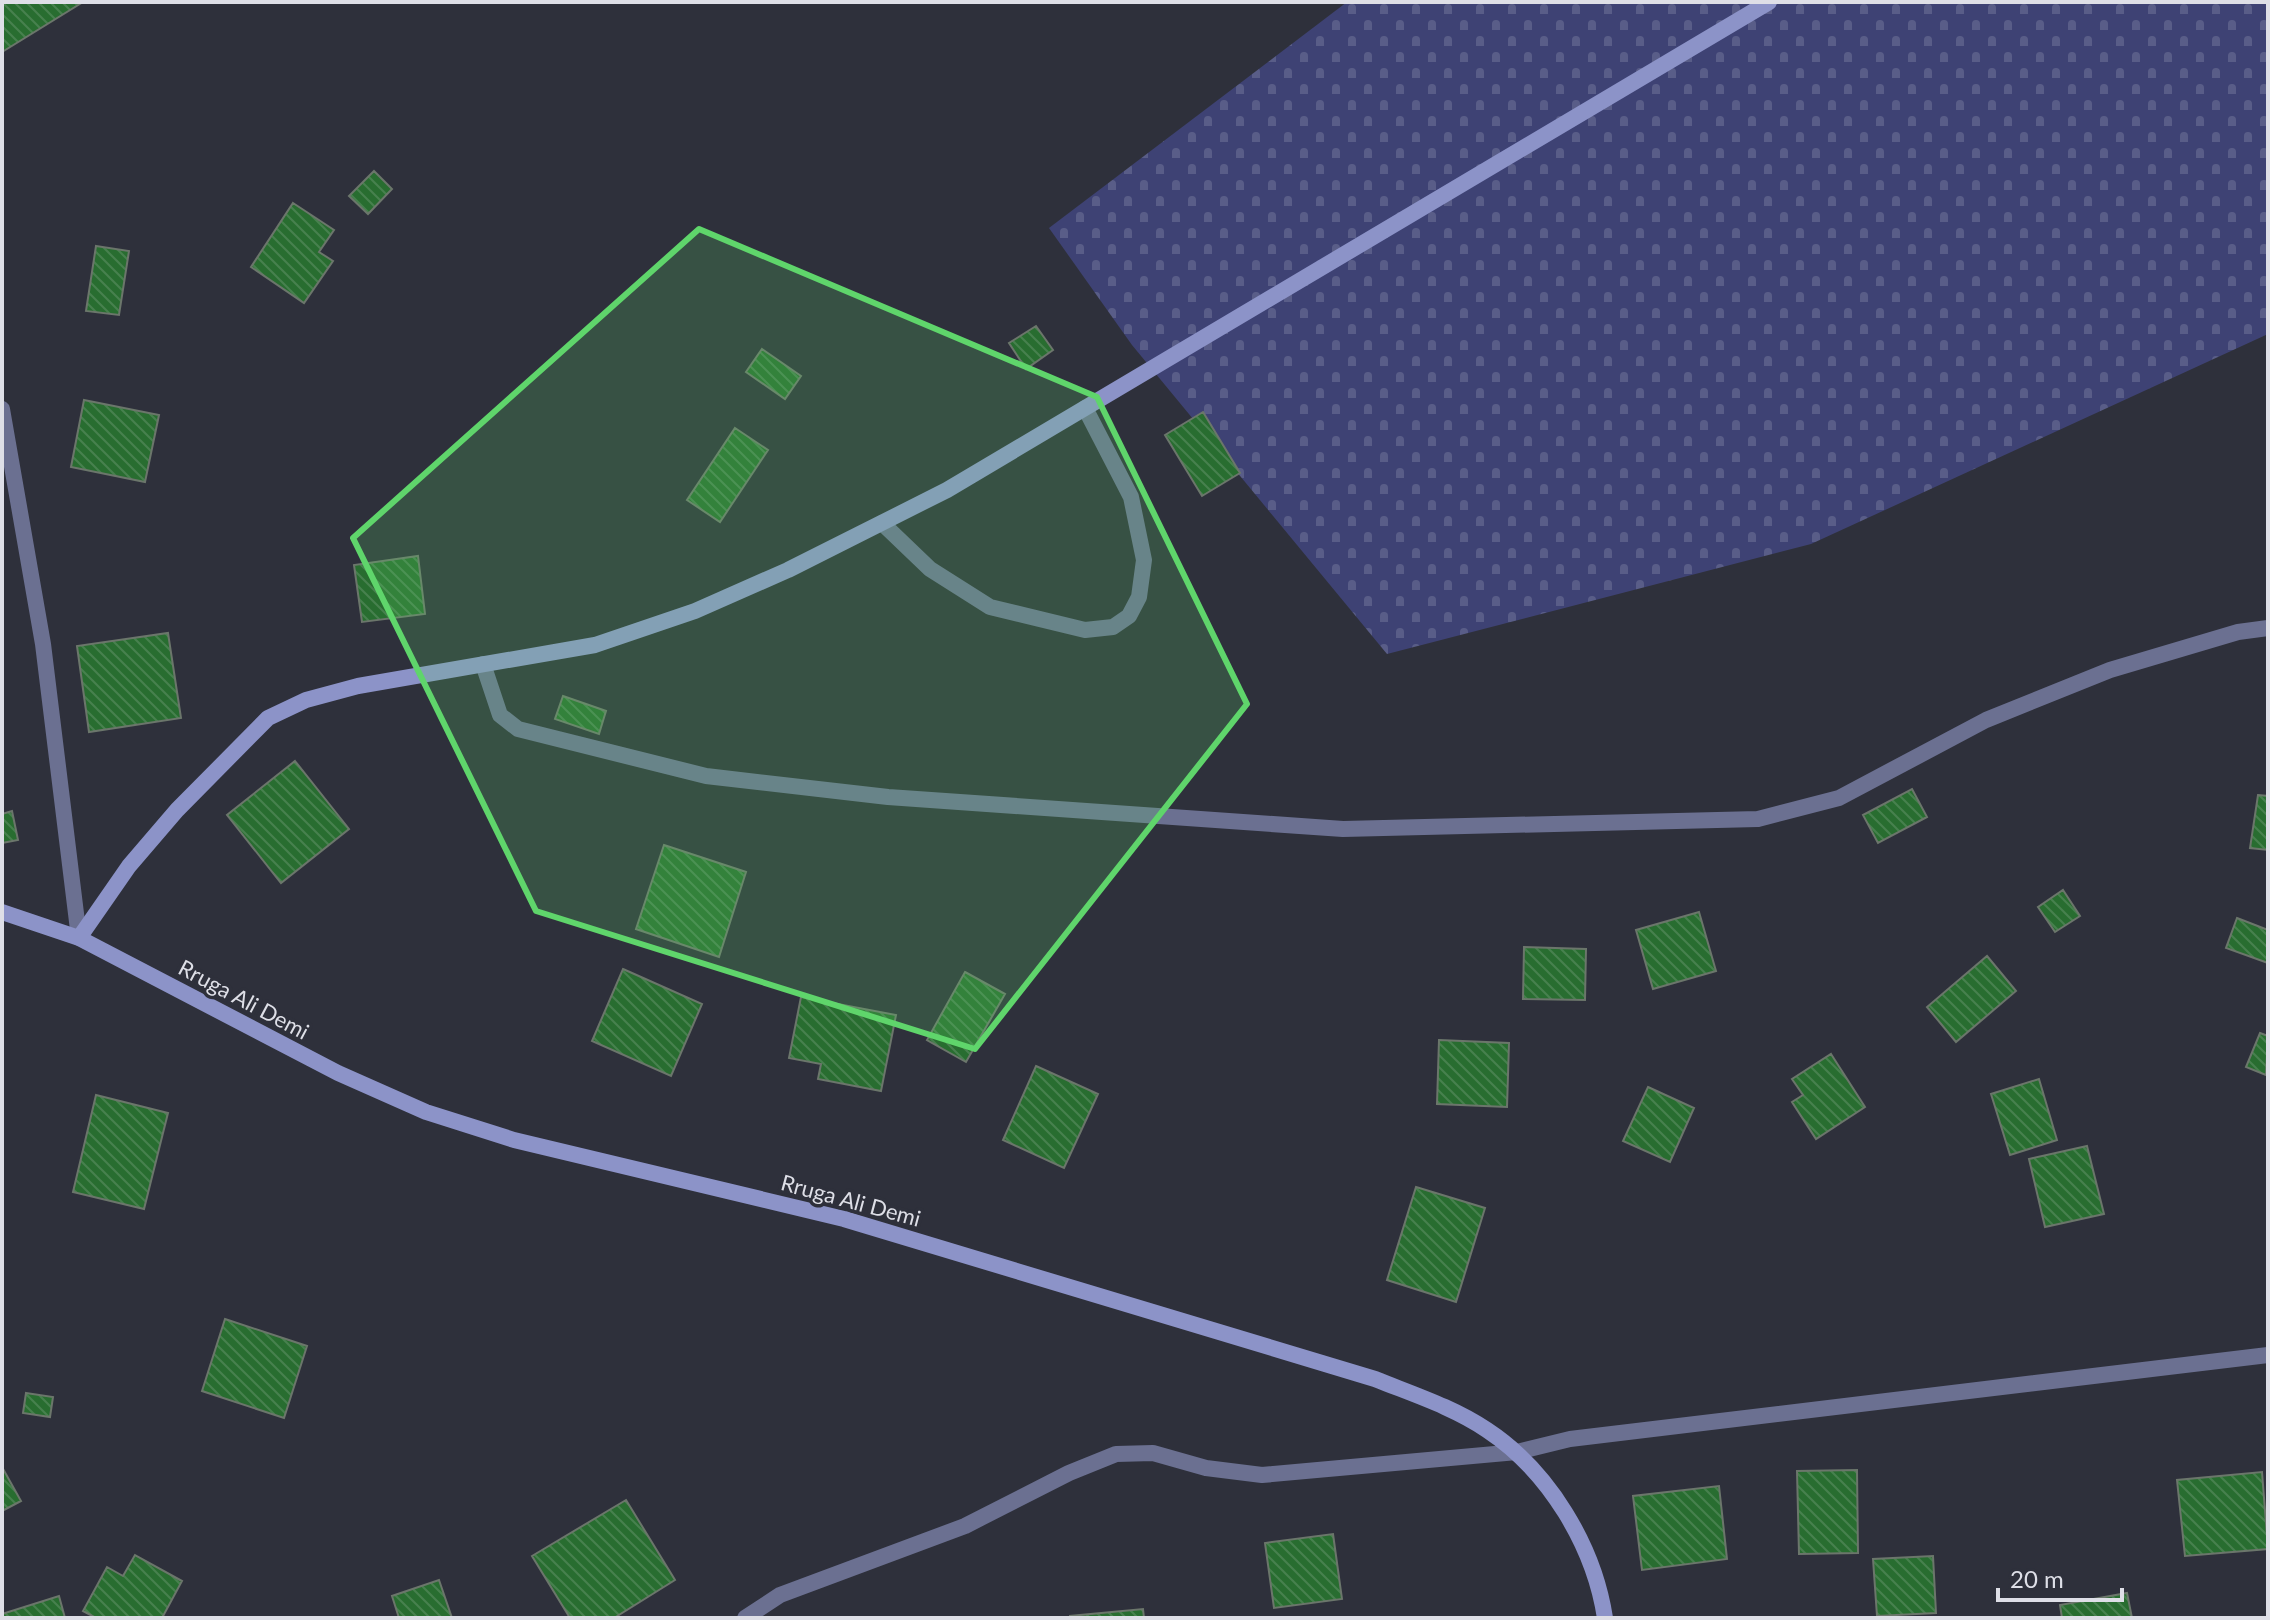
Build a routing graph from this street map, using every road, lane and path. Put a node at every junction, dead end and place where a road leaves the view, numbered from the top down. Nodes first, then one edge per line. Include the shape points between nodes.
1 (1769, 2) edge
2 (1085, 408) junction
3 (2, 409) edge
4 (882, 523) junction
5 (2268, 628) edge
6 (483, 664) junction
7 (2, 912) edge
8 (79, 938) junction
9 (2268, 1355) edge
10 (1517, 1452) junction
11 (745, 1618) edge
12 (1605, 1618) edge

1 - 2 street
2 - 4 street
2 - 4 street via 1131,497 1144,560 1139,597 1129,616 1113,627 1085,630 990,607 930,569
3 - 8 street via 43,644
4 - 6 street via 695,611 595,645
5 - 6 street via 2110,670 1986,720 1839,798 1758,819 1343,829 888,797 706,776 518,729 500,715
6 - 8 street via 358,686 306,700 268,718 177,810 129,866
7 - 8 street, Rruga Ali Demi
8 - 10 street, Rruga Ali Demi via 338,1073 426,1112 514,1140 844,1219 1375,1379 1485,1428
9 - 10 street via 1586,1437
10 - 11 street via 1262,1475 1206,1468 1153,1453 1116,1454 965,1526 780,1595
10 - 12 street, Rruga Ali Demi via 1555,1498 1580,1542 1599,1583

